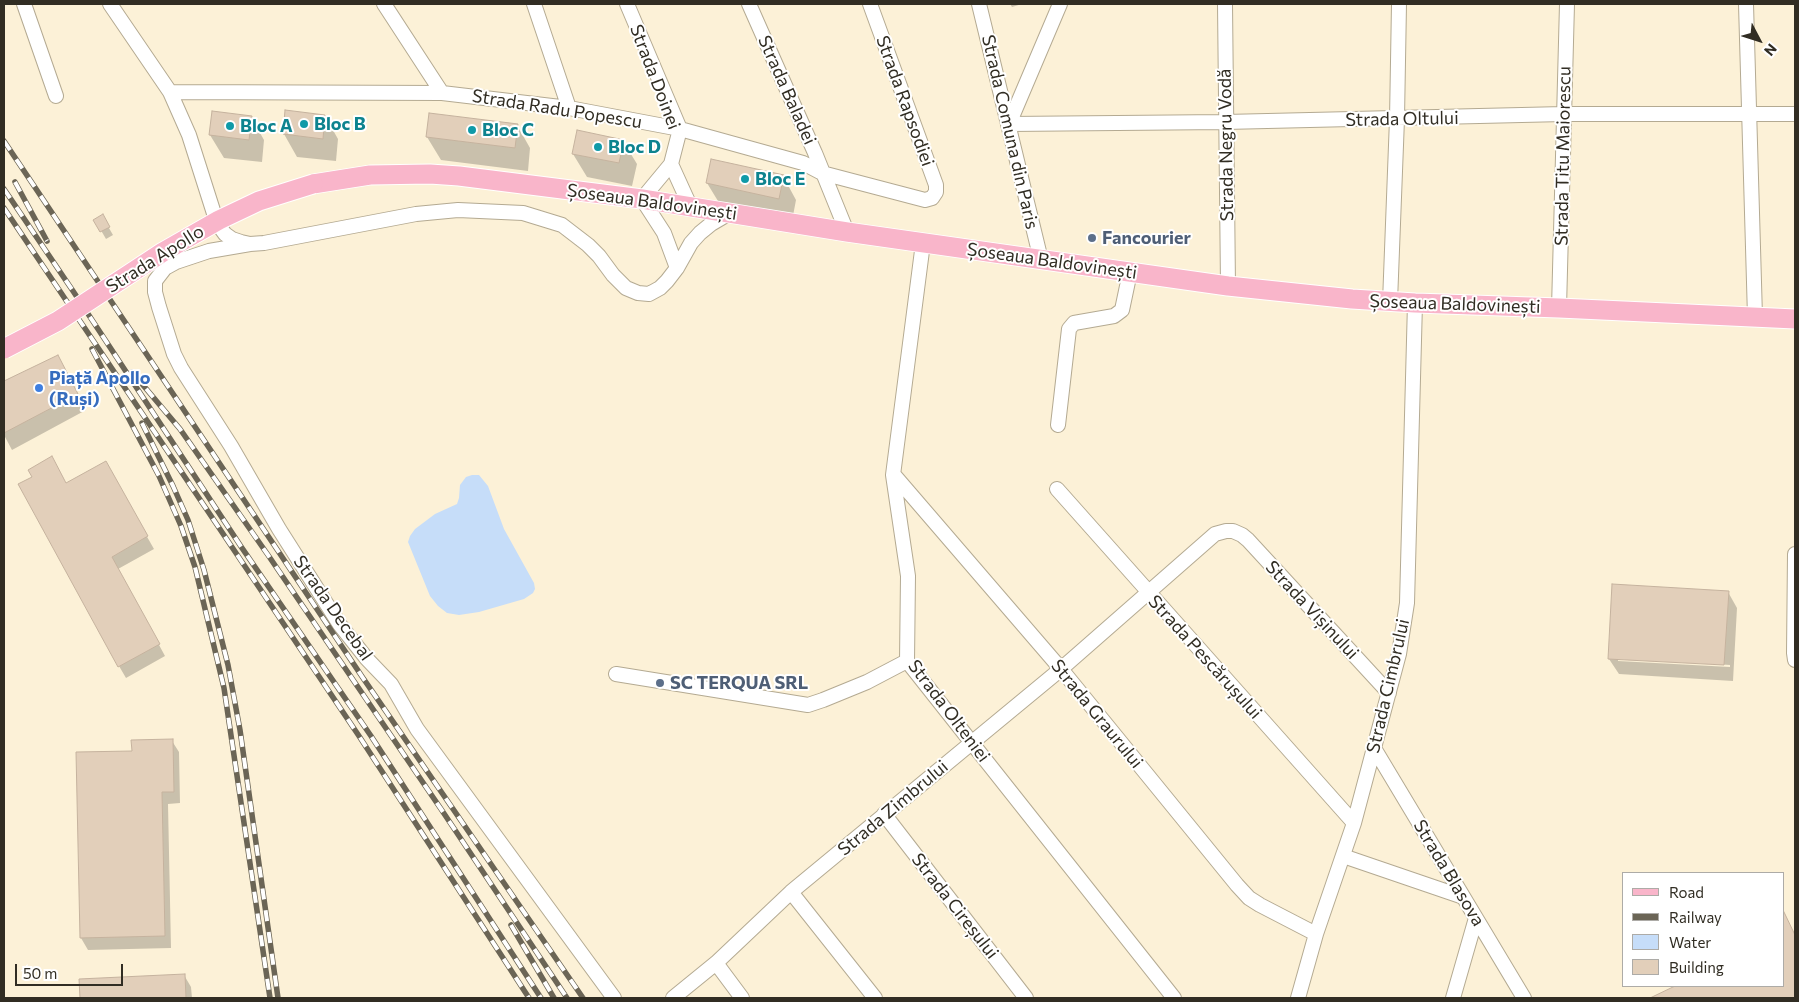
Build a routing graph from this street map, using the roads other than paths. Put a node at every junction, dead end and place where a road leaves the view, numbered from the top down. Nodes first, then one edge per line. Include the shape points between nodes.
1 (24, 4) edge
2 (110, 4) edge
3 (384, 4) edge
4 (534, 4) edge
5 (627, 4) edge
6 (749, 4) edge
7 (870, 4) edge
8 (980, 4) edge
9 (1060, 4) edge
10 (1225, 4) edge
11 (1398, 4) edge
12 (1567, 4) edge
13 (1746, 4) edge
14 (170, 92) junction
15 (442, 93) junction
16 (56, 96) dead end
17 (569, 108) junction
18 (1564, 114) junction
19 (1750, 114) junction
20 (1795, 114) edge
21 (1397, 119) junction
22 (1225, 122) junction
23 (1009, 124) junction
24 (680, 130) junction
25 (671, 164) junction
26 (822, 173) junction
27 (313, 184) joint
28 (932, 198) joint
29 (642, 199) junction
30 (691, 208) junction
31 (728, 214) junction
32 (847, 232) junction
33 (923, 243) junction
34 (250, 244) junction
35 (1041, 260) junction
36 (678, 268) junction
37 (1130, 272) junction
38 (1228, 286) junction
39 (1390, 302) junction
40 (1415, 303) junction
41 (1559, 308) junction
42 (1755, 317) junction
43 (1795, 320) edge
44 (4, 349) edge
45 (1058, 425) dead end
46 (893, 475) junction
47 (1057, 489) dead end
48 (1233, 532) joint
49 (1795, 554) edge
50 (1148, 592) junction
51 (1795, 660) edge
52 (907, 661) junction
53 (1061, 668) junction
54 (616, 674) dead end
55 (1389, 693) junction
56 (971, 742) junction
57 (1374, 748) junction
58 (884, 814) junction
59 (1354, 823) junction
60 (1343, 856) junction
61 (791, 892) junction
62 (1463, 897) junction
63 (1476, 918) junction
64 (1316, 934) junction
65 (716, 963) junction
66 (614, 998) edge
67 (673, 998) edge
68 (742, 998) edge
69 (875, 998) edge
70 (1026, 998) edge
71 (1174, 998) edge
72 (1298, 998) edge
73 (1453, 998) edge
74 (1524, 998) edge

1 - 16 street
2 - 14 street, Strada Decebal
3 - 15 street
4 - 17 street
5 - 24 street, Strada Doinei
6 - 26 street, Strada Baladei
7 - 28 street, Strada Rapsodiei via 936,185
8 - 23 street, Strada Comuna din Paris
9 - 23 street
10 - 22 street, Strada Negru Vodă
11 - 21 street
12 - 18 street, Strada Titu Maiorescu
13 - 19 street
14 - 15 street, Strada Radu Popescu
14 - 34 street, Strada Decebal via 189,135 217,223 232,239
15 - 17 street, Strada Radu Popescu
17 - 24 street, Strada Radu Popescu
18 - 19 street, Strada Oltului
18 - 21 street, Strada Oltului
18 - 41 street, Strada Titu Maiorescu
19 - 20 street, Strada Oltului
19 - 42 street
21 - 22 street, Strada Oltului
21 - 39 street
22 - 23 street, Strada Oltului
22 - 38 street, Strada Negru Vodă
23 - 35 street, Strada Comuna din Paris
24 - 25 street, Strada Doinei
24 - 26 street, Strada Radu Popescu via 803,163
25 - 29 street, Strada Doinei
25 - 30 street
26 - 28 street, Strada Radu Popescu via 925,200
26 - 32 street, Strada Baladei
27 - 29 main road, Șoseaua Baldovinești via 370,175 430,174
27 - 44 main road, Strada Apollo, bridge via 259,201 212,223 58,321
29 - 30 main road, Șoseaua Baldovinești
29 - 36 street via 664,233
30 - 31 main road, Șoseaua Baldovinești
31 - 32 main road, Șoseaua Baldovinești
31 - 36 street, Strada Decebal via 700,233
32 - 33 main road, Șoseaua Baldovinești
33 - 35 main road, Șoseaua Baldovinești
33 - 46 street, Strada Olteniei
34 - 36 street, Strada Decebal via 416,214 500,211 523,213 562,225 588,245 626,288 638,293 648,294 660,288
34 - 66 street, Strada Decebal via 209,251 176,262 165,268 155,281 159,307 181,368 340,625 391,684 417,730
35 - 37 main road, Șoseaua Baldovinești
37 - 38 main road, Șoseaua Baldovinești
37 - 45 street via 1122,310 1114,316 1074,323 1070,329
38 - 39 main road, Șoseaua Baldovinești
39 - 40 main road, Șoseaua Baldovinești
40 - 41 main road, Șoseaua Baldovinești
40 - 55 street, Strada Cimbrului via 1407,603
41 - 42 main road, Șoseaua Baldovinești
42 - 43 main road, Șoseaua Baldovinești
46 - 52 street, Strada Olteniei via 908,576
46 - 53 street, Strada Graurului
47 - 50 street, Strada Pescărușului
48 - 50 street, Strada Zimbrului via 1215,534
48 - 55 street, Strada Vișinului via 1248,540
49 - 51 street
50 - 53 street, Strada Zimbrului
50 - 59 street, Strada Pescărușului
52 - 54 street via 867,682 808,705
52 - 56 street, Strada Olteniei
53 - 56 street, Strada Zimbrului
53 - 64 street, Strada Graurului via 1249,898
55 - 57 street, Strada Cimbrului
56 - 58 street, Strada Zimbrului
56 - 71 street, Strada Olteniei
57 - 59 street, Strada Cimbrului
57 - 62 street, Strada Blasova
58 - 61 street, Strada Zimbrului
58 - 70 street, Strada Cireșului
59 - 60 street, Strada Cimbrului
60 - 62 street
60 - 64 street, Strada Cimbrului
61 - 65 street, Strada Zimbrului
61 - 69 street
62 - 63 street, Strada Blasova
63 - 73 street
63 - 74 street, Strada Blasova
64 - 72 street, Strada Cimbrului
65 - 67 street, Strada Zimbrului
65 - 68 street

